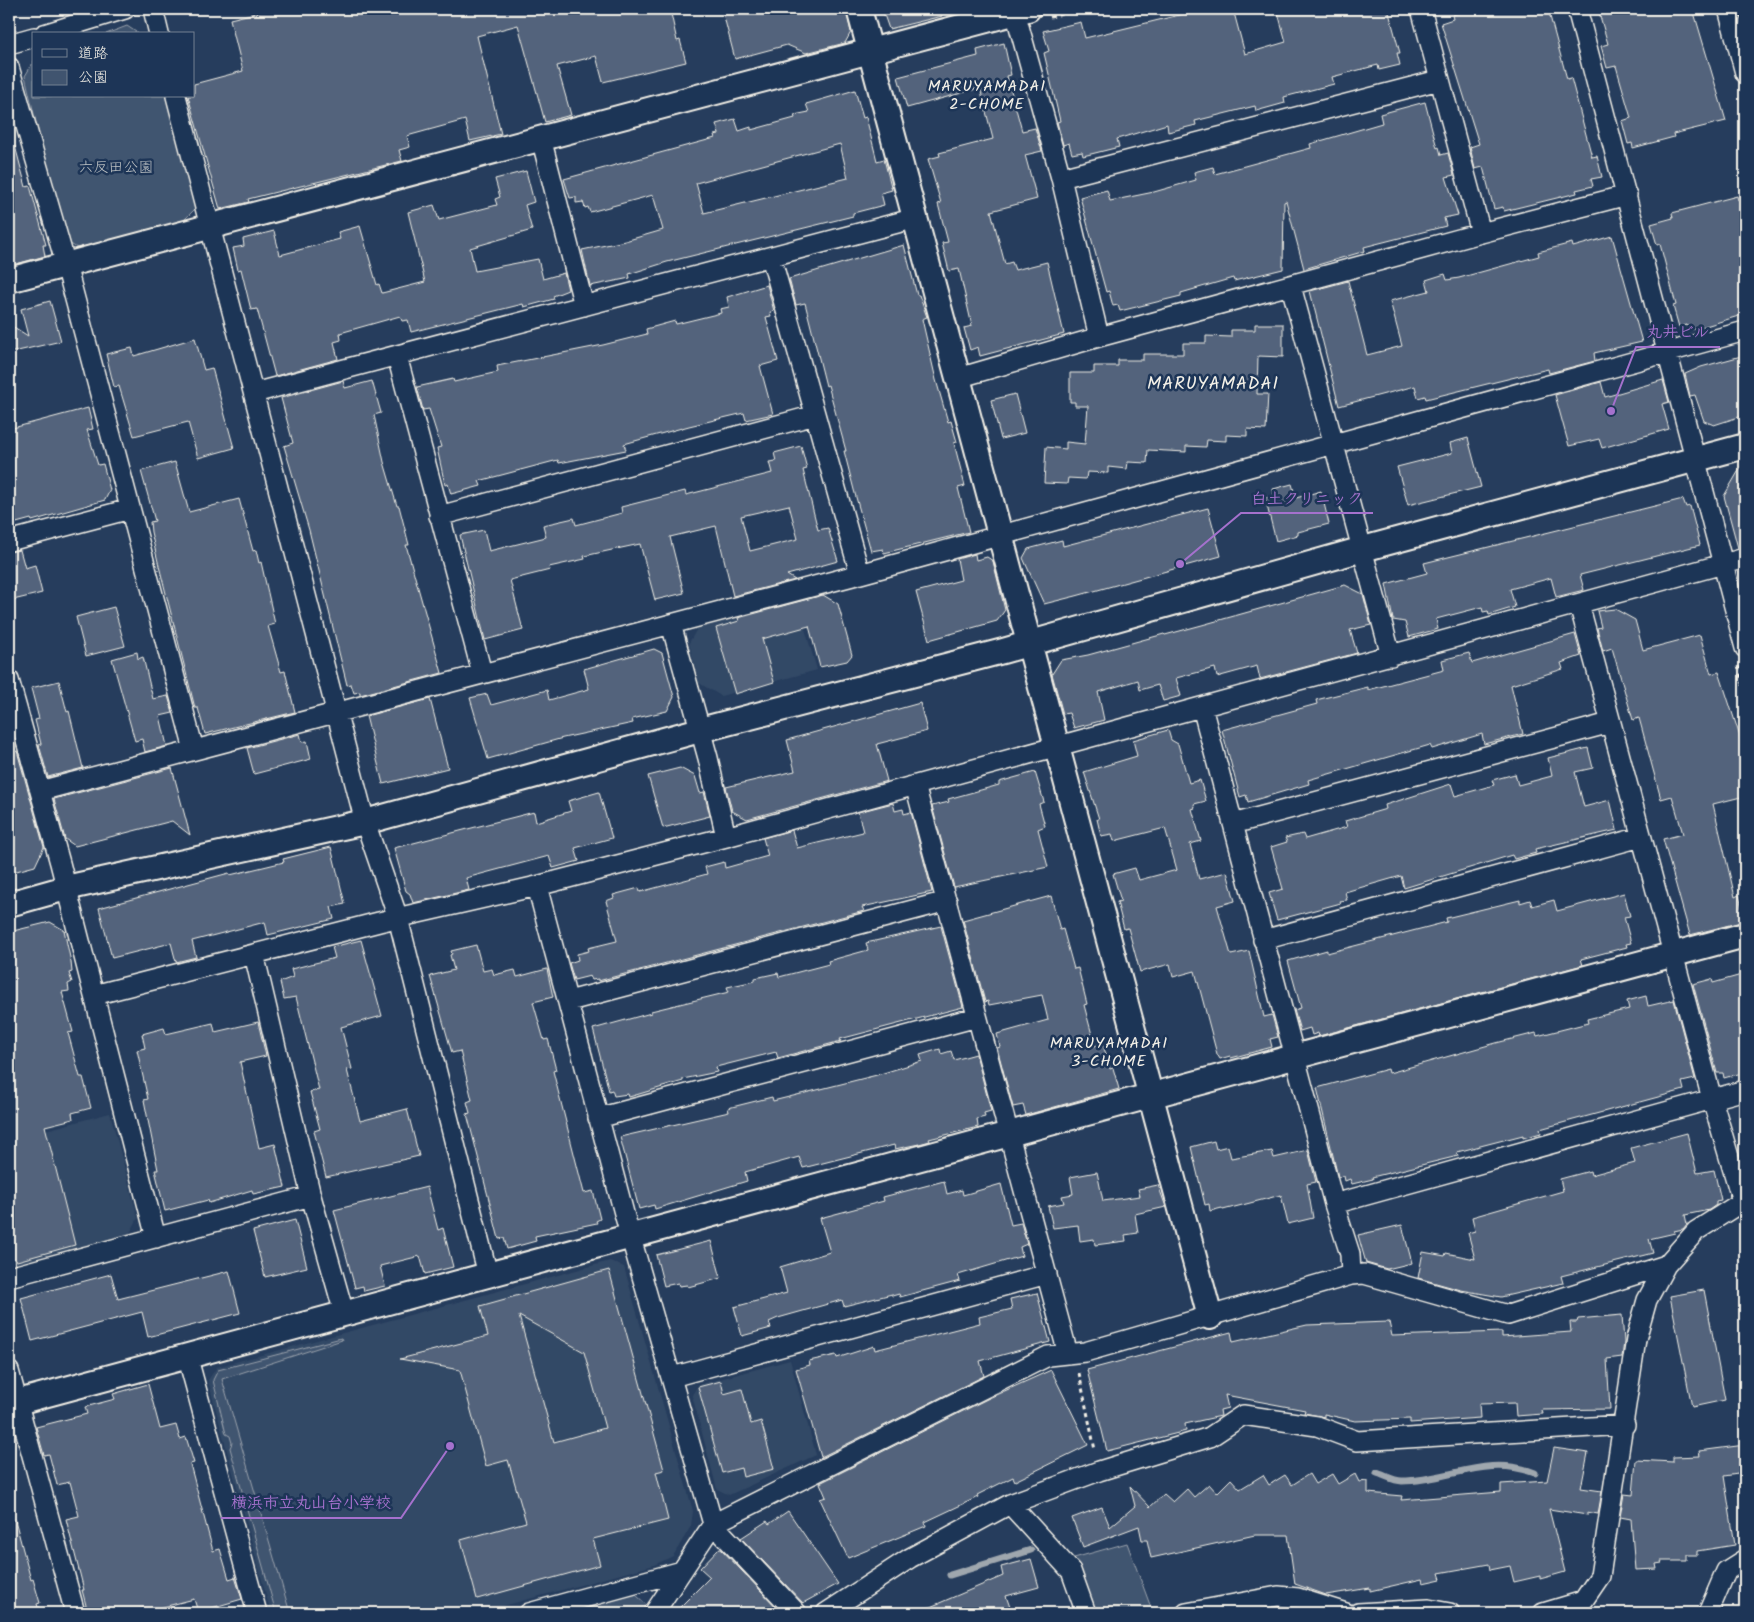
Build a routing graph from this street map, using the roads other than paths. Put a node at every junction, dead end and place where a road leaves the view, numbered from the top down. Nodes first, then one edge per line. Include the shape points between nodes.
1 (125, 9) edge
2 (153, 9) edge
3 (859, 9) edge
4 (1421, 9) edge
5 (1577, 9) edge
6 (1728, 9) edge
7 (1022, 11) edge
8 (50, 32) edge
9 (159, 32) edge
10 (32, 38) edge
11 (9, 44) edge
12 (870, 50) junction
13 (9, 67) edge
14 (1745, 73) edge
15 (1440, 80) junction
16 (177, 98) edge
17 (541, 138) junction
18 (1061, 178) junction
19 (1627, 196) junction
20 (916, 218) junction
21 (210, 227) junction
22 (1481, 233) junction
23 (771, 257) junction
24 (66, 265) junction
25 (9, 280) edge
26 (1291, 286) junction
27 (584, 306) junction
28 (1745, 331) edge
29 (1099, 337) junction
30 (1669, 353) junction
31 (397, 356) junction
32 (958, 378) junction
33 (254, 393) junction
34 (815, 415) junction
35 (1333, 443) junction
36 (1745, 446) edge
37 (1694, 460) junction
38 (130, 509) junction
39 (439, 516) junction
40 (1001, 535) junction
41 (9, 541) edge
42 (1363, 549) junction
43 (1745, 558) edge
44 (1722, 564) junction
45 (860, 574) junction
46 (1579, 604) junction
47 (672, 624) junction
48 (1030, 644) junction
49 (1745, 648) edge
50 (1390, 656) junction
51 (482, 673) junction
52 (9, 680) edge
53 (1202, 707) junction
54 (337, 713) junction
55 (1610, 723) junction
56 (700, 730) junction
57 (1057, 746) junction
58 (194, 750) junction
59 (915, 785) junction
60 (40, 790) junction
61 (365, 822) junction
62 (1233, 824) junction
63 (726, 837) junction
64 (1640, 837) junction
65 (537, 886) junction
66 (66, 888) junction
67 (947, 901) junction
68 (9, 904) edge
69 (398, 918) junction
70 (1745, 935) edge
71 (1263, 940) junction
72 (254, 954) junction
73 (1674, 955) junction
74 (94, 995) junction
75 (569, 1001) junction
76 (977, 1017) junction
77 (1295, 1058) junction
78 (1745, 1090) edge
79 (1151, 1096) junction
80 (1712, 1099) junction
81 (598, 1118) junction
82 (1008, 1134) junction
83 (311, 1196) junction
84 (1744, 1200) edge
85 (1334, 1204) junction
86 (630, 1236) junction
87 (156, 1238) junction
88 (1666, 1266) junction
89 (1047, 1274) junction
90 (488, 1275) junction
91 (1351, 1275) junction
92 (9, 1277) edge
93 (344, 1313) junction
94 (1210, 1317) junction
95 (1068, 1354) junction
96 (187, 1355) junction
97 (9, 1372) edge
98 (672, 1377) junction
99 (14, 1400) edge
100 (1625, 1425) junction
101 (1010, 1504) junction
102 (713, 1524) junction
103 (1745, 1559) edge
104 (682, 1571) junction
105 (75, 1613) edge
106 (257, 1613) edge
107 (529, 1613) edge
108 (654, 1613) edge
109 (797, 1613) edge
110 (826, 1613) edge
111 (1086, 1613) edge
112 (1186, 1613) edge
113 (1346, 1613) edge
114 (1358, 1613) edge
115 (1450, 1613) edge
116 (1543, 1613) edge
117 (1708, 1613) edge

1 - 8 street
2 - 9 street
3 - 12 street
4 - 15 street
5 - 19 street
6 - 14 street
7 - 12 street
7 - 18 street
10 - 11 street
12 - 17 street
12 - 20 street
13 - 24 street
15 - 18 street
15 - 22 street
16 - 21 street
17 - 21 street
17 - 27 street
18 - 29 street
19 - 22 street
19 - 30 street
20 - 23 street
20 - 32 street
21 - 24 street
21 - 33 street
22 - 26 street
23 - 27 street
23 - 34 street
24 - 25 street
24 - 38 street
26 - 29 street
26 - 35 street
27 - 31 street
28 - 30 street
29 - 32 street
30 - 35 street
30 - 37 street
31 - 33 street
31 - 39 street
32 - 40 street
33 - 54 street
34 - 39 street
34 - 45 street
35 - 40 street
35 - 42 street
36 - 37 street
37 - 42 street
37 - 44 street
38 - 41 street
38 - 58 street
39 - 51 street
40 - 45 street
40 - 48 street
42 - 48 street
42 - 50 street
43 - 44 street
44 - 46 street
44 - 49 street
45 - 47 street
46 - 50 street
46 - 55 street
47 - 51 street
47 - 56 street
48 - 56 street
48 - 57 street
50 - 53 street
51 - 54 street
52 - 60 street
53 - 57 street
53 - 62 street
54 - 58 street
54 - 61 street
55 - 62 street
55 - 64 street
56 - 61 street
56 - 63 street
57 - 59 street
57 - 79 street
58 - 60 street
59 - 63 street
59 - 67 street
60 - 66 street
61 - 66 street
61 - 69 street
62 - 71 street
63 - 65 street
64 - 71 street
64 - 73 street
65 - 69 street
65 - 75 street
66 - 68 street
66 - 74 street
67 - 75 street
67 - 76 street
69 - 72 street
69 - 90 street
70 - 73 street
71 - 77 street
72 - 74 street
72 - 83 street
73 - 77 street
73 - 80 street
74 - 87 street
75 - 81 street
76 - 81 street
76 - 82 street
77 - 79 street
77 - 85 street
78 - 80 street
79 - 82 street
79 - 94 street
80 - 84 street
80 - 85 street
81 - 86 street
82 - 86 street
82 - 89 street
83 - 87 street
83 - 93 street
84 - 88 street via 1696,1231
85 - 91 street via 1350,1254
86 - 90 street
86 - 98 street
87 - 92 street
88 - 91 street via 1508,1315 1364,1274
88 - 100 street via 1648,1300 1636,1339
89 - 95 street
89 - 98 street
90 - 93 street
91 - 94 street
93 - 96 street
94 - 95 street via 1086,1352
95 - 102 street via 1048,1356
96 - 99 street
96 - 106 street
97 - 99 street
98 - 102 street
99 - 105 street
100 - 101 street via 1357,1442 1316,1426 1243,1414 1210,1437 1099,1471
100 - 116 street via 1600,1576 1583,1601
101 - 110 street via 910,1558
101 - 111 street via 1071,1570
102 - 104 street
102 - 109 street
103 - 117 street via 1726,1570
104 - 107 street
104 - 108 street
112 - 113 street via 1278,1596 1298,1598
114 - 115 street via 1428,1609

